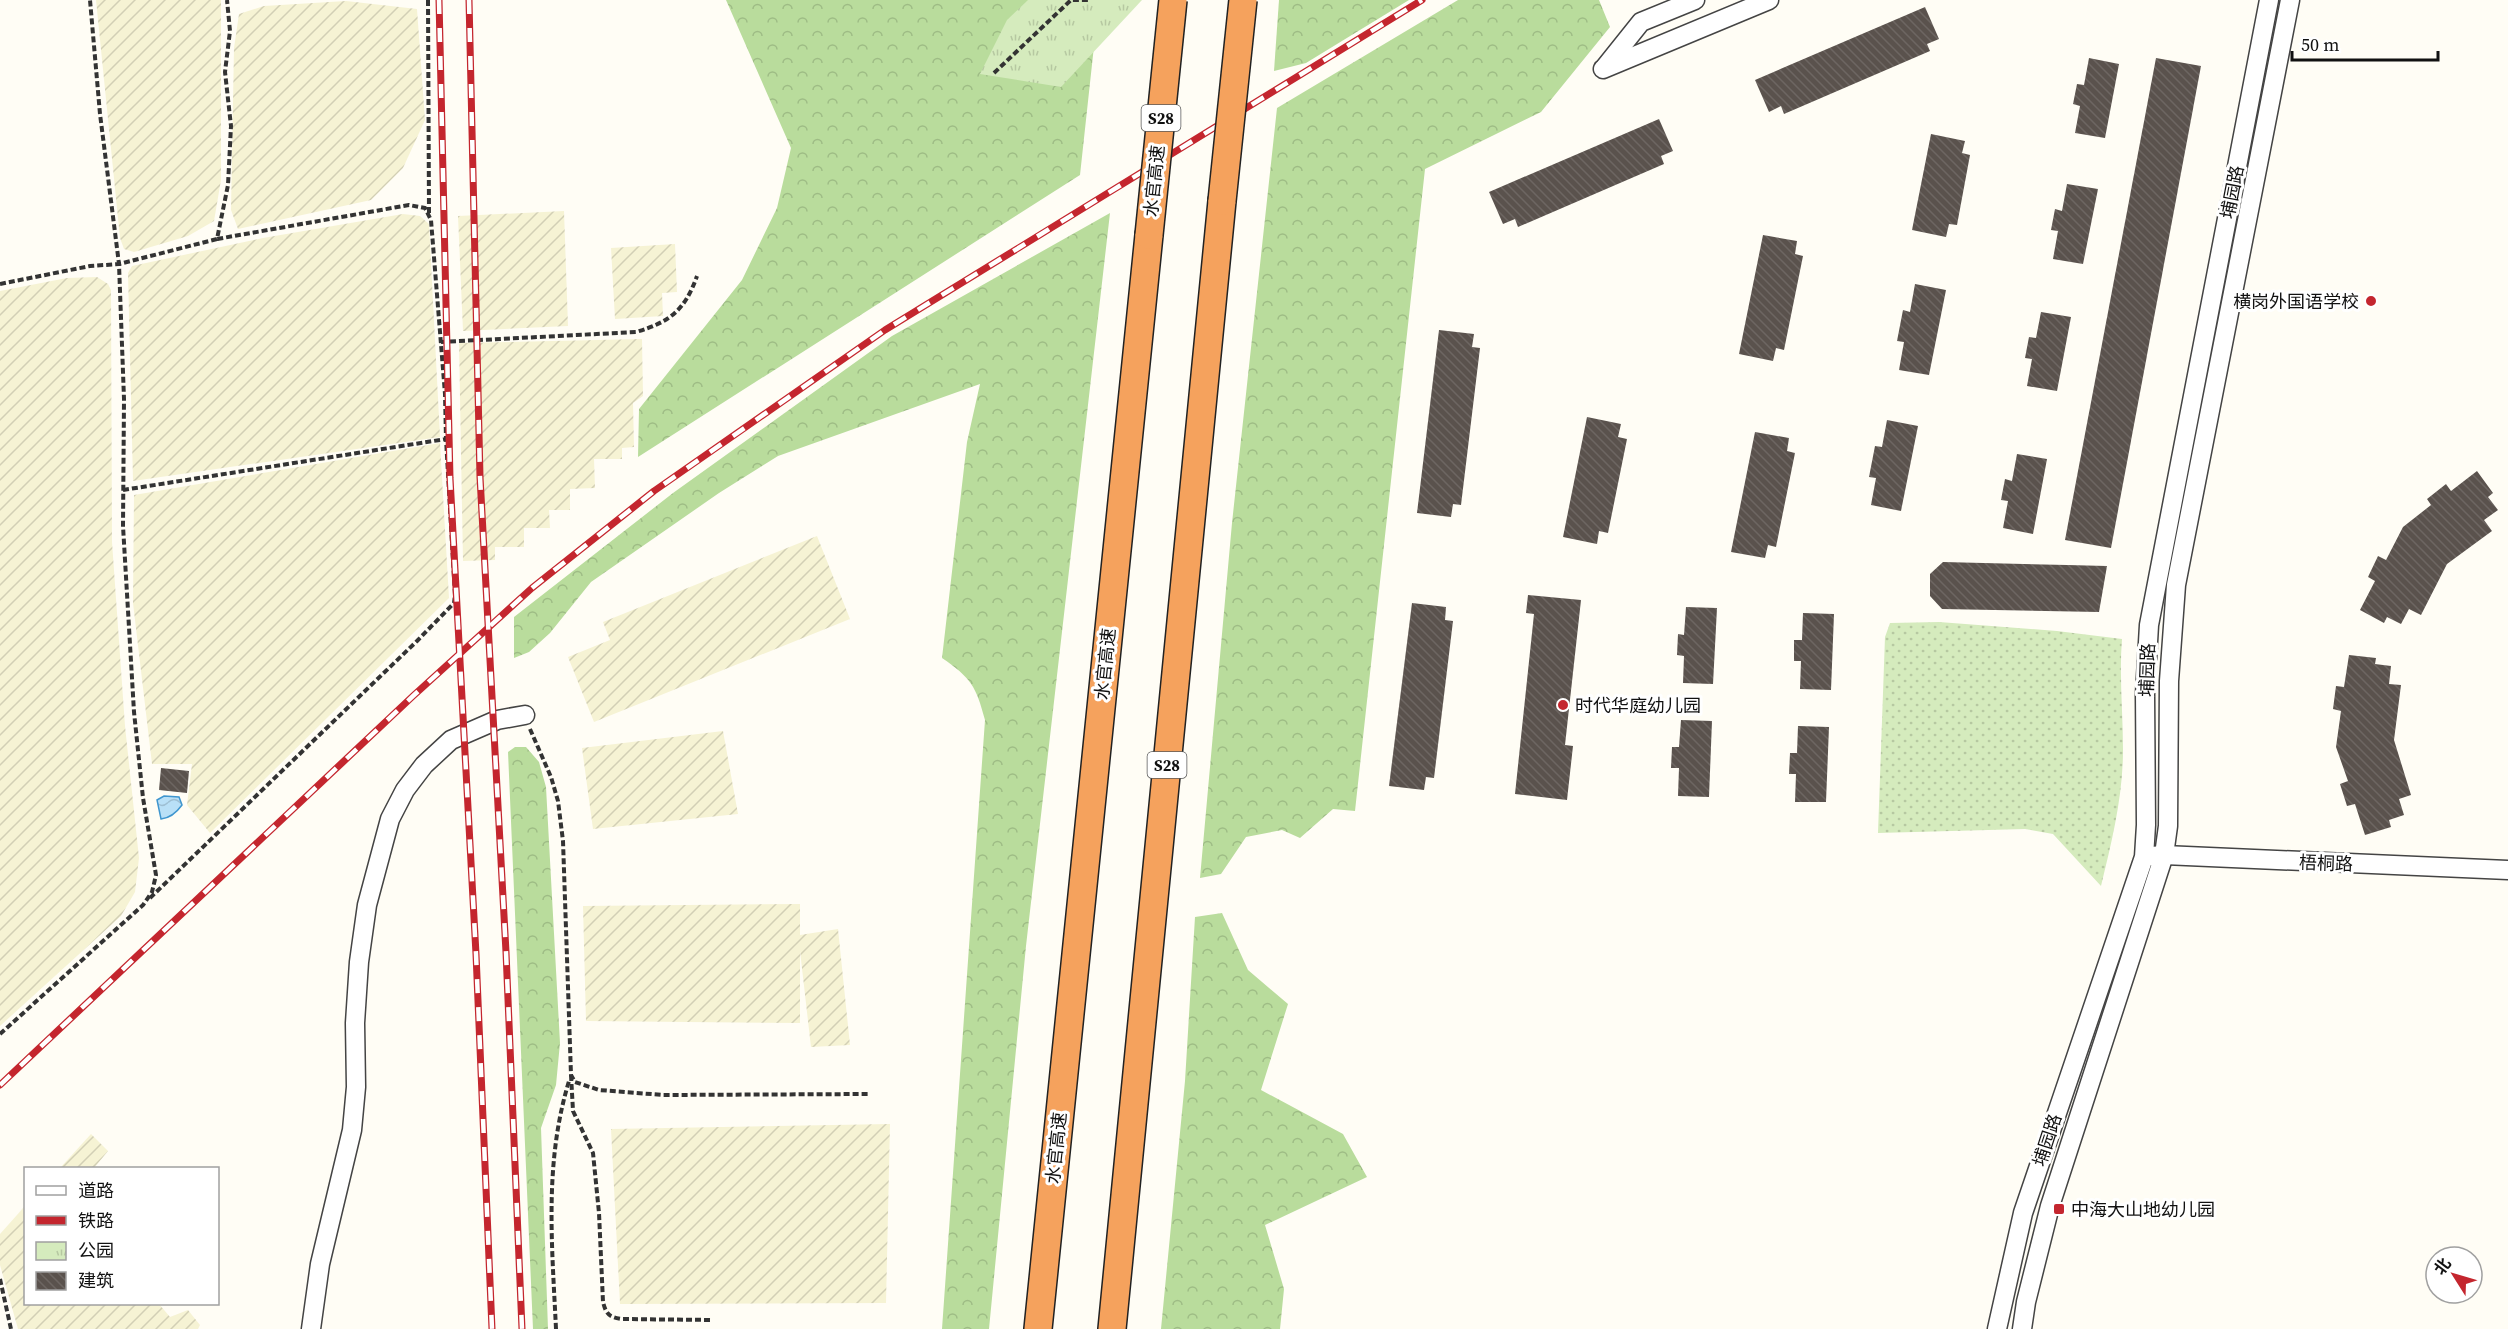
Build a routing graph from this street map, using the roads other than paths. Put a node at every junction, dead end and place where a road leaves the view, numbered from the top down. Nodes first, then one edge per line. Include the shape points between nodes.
1 (1173, 0) edge
2 (1243, 0) edge
3 (1695, 0) edge
4 (1769, 0) edge
5 (2269, 0) edge
6 (2290, 0) edge
7 (525, 714) road end
8 (2163, 855) junction
9 (2144, 857) junction
10 (2508, 870) edge
11 (310, 1329) edge
12 (1038, 1329) edge
13 (1112, 1329) edge
14 (1997, 1329) edge
15 (2022, 1329) edge

1 - 12 highway, 水官高速 / S28, bridge
2 - 13 highway, S28, bridge
3 - 4 street via 1641,22 1604,69
5 - 9 street, 埔园路 via 2149,625
6 - 8 street, 埔园路 via 2176,585 2169,681 2168,826
7 - 11 street via 497,720 451,740 424,765 390,819 367,905 359,962 352,1130 320,1264
8 - 9 street, 梧桐路
8 - 10 street, 梧桐路
8 - 15 street, 埔园路 via 2050,1206
9 - 14 street, 埔园路 via 2026,1202

